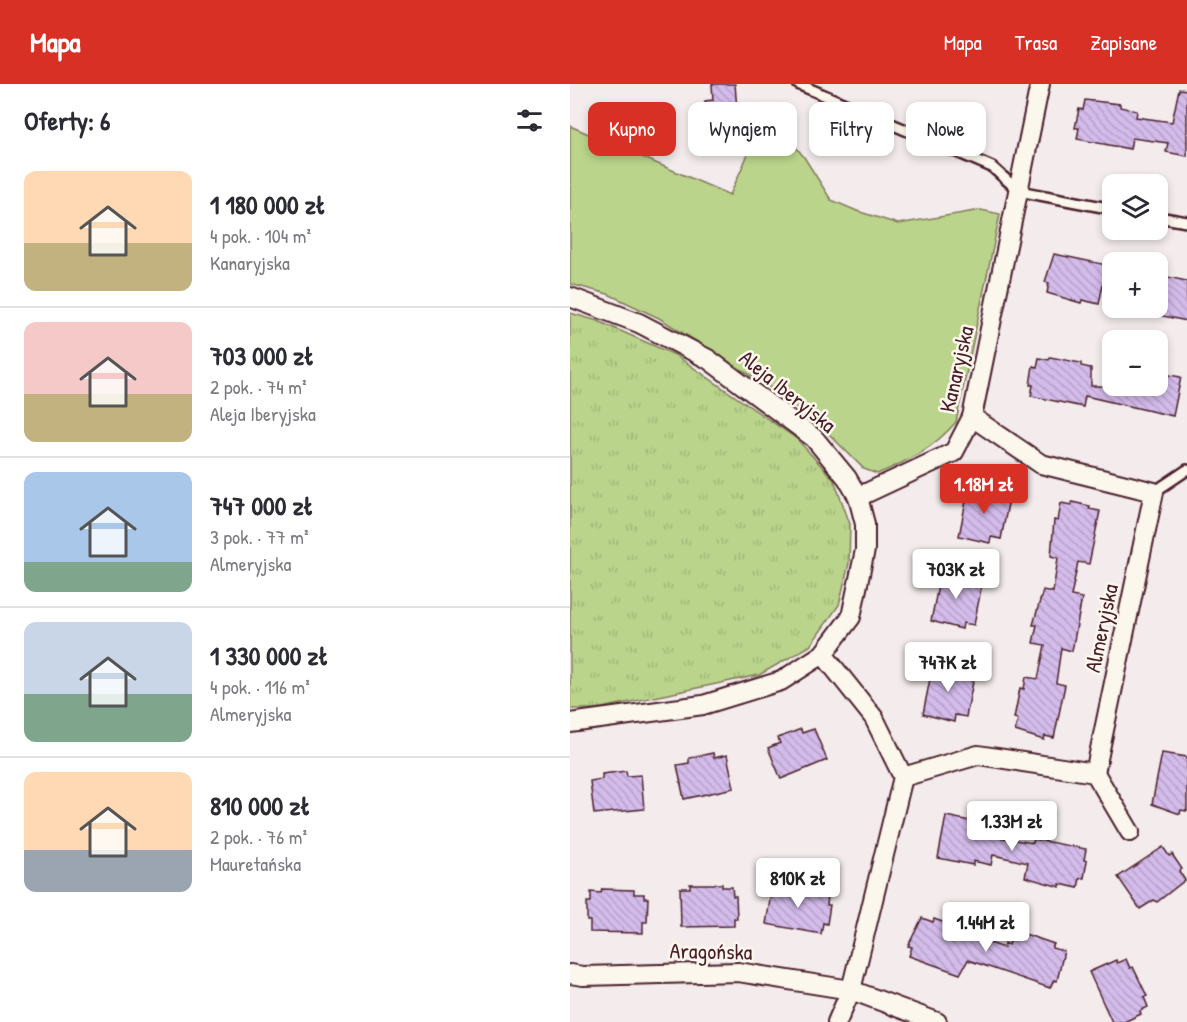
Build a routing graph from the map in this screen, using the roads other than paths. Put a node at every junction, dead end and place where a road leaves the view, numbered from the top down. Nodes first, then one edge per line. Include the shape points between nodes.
1 (798, 84) edge
2 (1040, 84) edge
3 (1018, 191) junction
4 (1102, 207) edge
5 (1168, 219) edge
6 (1187, 222) edge
7 (570, 297) edge
8 (972, 417) junction
9 (1187, 470) edge
10 (1154, 492) junction
11 (858, 497) junction
12 (823, 654) junction
13 (570, 723) edge
14 (1095, 773) junction
15 (903, 777) junction
16 (1130, 832) dead end
17 (570, 974) edge
18 (851, 990) junction
19 (837, 1022) edge
20 (937, 1022) edge

1 - 3 lane via 992,167
2 - 3 street, Kanaryjska
3 - 4 lane
3 - 8 street, Kanaryjska
5 - 6 lane
7 - 11 street, Aleja Iberyjska via 639,323 708,359 814,438
8 - 10 street via 1041,464
8 - 11 street, Kanaryjska via 954,452
9 - 10 lane
10 - 14 street, Almeryjska
11 - 12 street, Aleja Iberyjska via 865,524 865,550 850,618
12 - 13 street, Aleja Iberyjska via 781,681 703,705
12 - 15 street via 874,718
14 - 15 street via 978,755
14 - 16 street
15 - 18 street
17 - 18 street, Aragońska via 738,972
18 - 19 street
18 - 20 street, Aragońska

